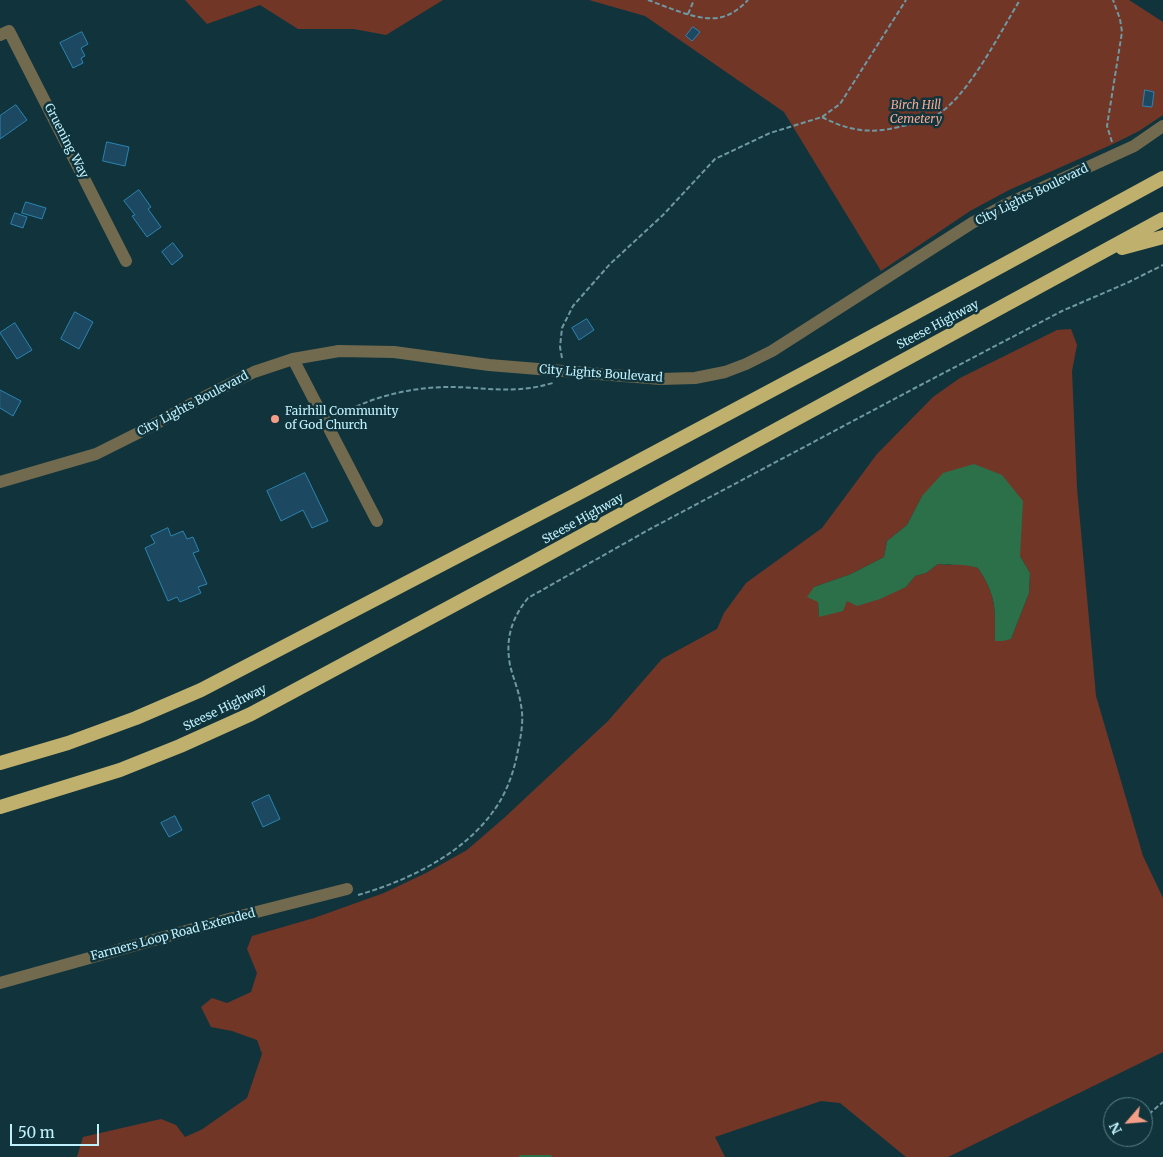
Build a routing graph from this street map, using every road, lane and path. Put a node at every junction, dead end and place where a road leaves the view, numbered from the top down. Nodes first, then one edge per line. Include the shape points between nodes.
1 (648, 0) edge
2 (694, 0) edge
3 (748, 0) edge
4 (906, 0) edge
5 (1020, 0) edge
6 (1113, 0) edge
7 (688, 14) junction
8 (0, 35) edge
9 (822, 117) junction
10 (1163, 126) edge
11 (1118, 154) junction
12 (1163, 178) edge
13 (1163, 219) edge
14 (1163, 237) edge
15 (1097, 255) junction
16 (126, 261) dead end
17 (1163, 265) edge
18 (293, 359) junction
19 (563, 372) junction
20 (326, 423) junction
21 (0, 482) edge
22 (377, 521) dead end
23 (0, 763) edge
24 (0, 807) edge
25 (349, 893) joint
26 (0, 983) edge
27 (1163, 1102) edge
28 (1153, 1110) edge

1 - 7 path
2 - 7 path
3 - 7 path via 720,18
4 - 9 path via 840,104
5 - 9 path via 969,84 952,104 935,116 907,126 868,131 844,127
6 - 11 path via 1122,32 1107,126
8 - 16 street, Gruening Way via 10,32
9 - 19 path via 770,133 714,158 573,306 562,328
10 - 11 street, City Lights Boulevard
11 - 19 street, City Lights Boulevard via 1005,204 821,321 746,364 695,378 661,379
12 - 23 highway, Steese Highway via 801,374 201,690 85,737
13 - 15 highway, Steese Highway
14 - 15 highway
15 - 24 highway, Steese Highway via 251,714 120,770
17 - 25 path via 1062,311 915,388 528,598 514,618 509,638 509,663 522,705 522,731 504,795 485,822 452,850 410,875 378,889
18 - 19 street, City Lights Boulevard via 339,351 394,352
18 - 20 street
18 - 21 street, City Lights Boulevard via 204,396 96,454
19 - 20 path via 553,383 530,388 448,387 405,391 352,408
20 - 22 street
25 - 26 street, Farmers Loop Road Extended via 229,919
27 - 28 path

